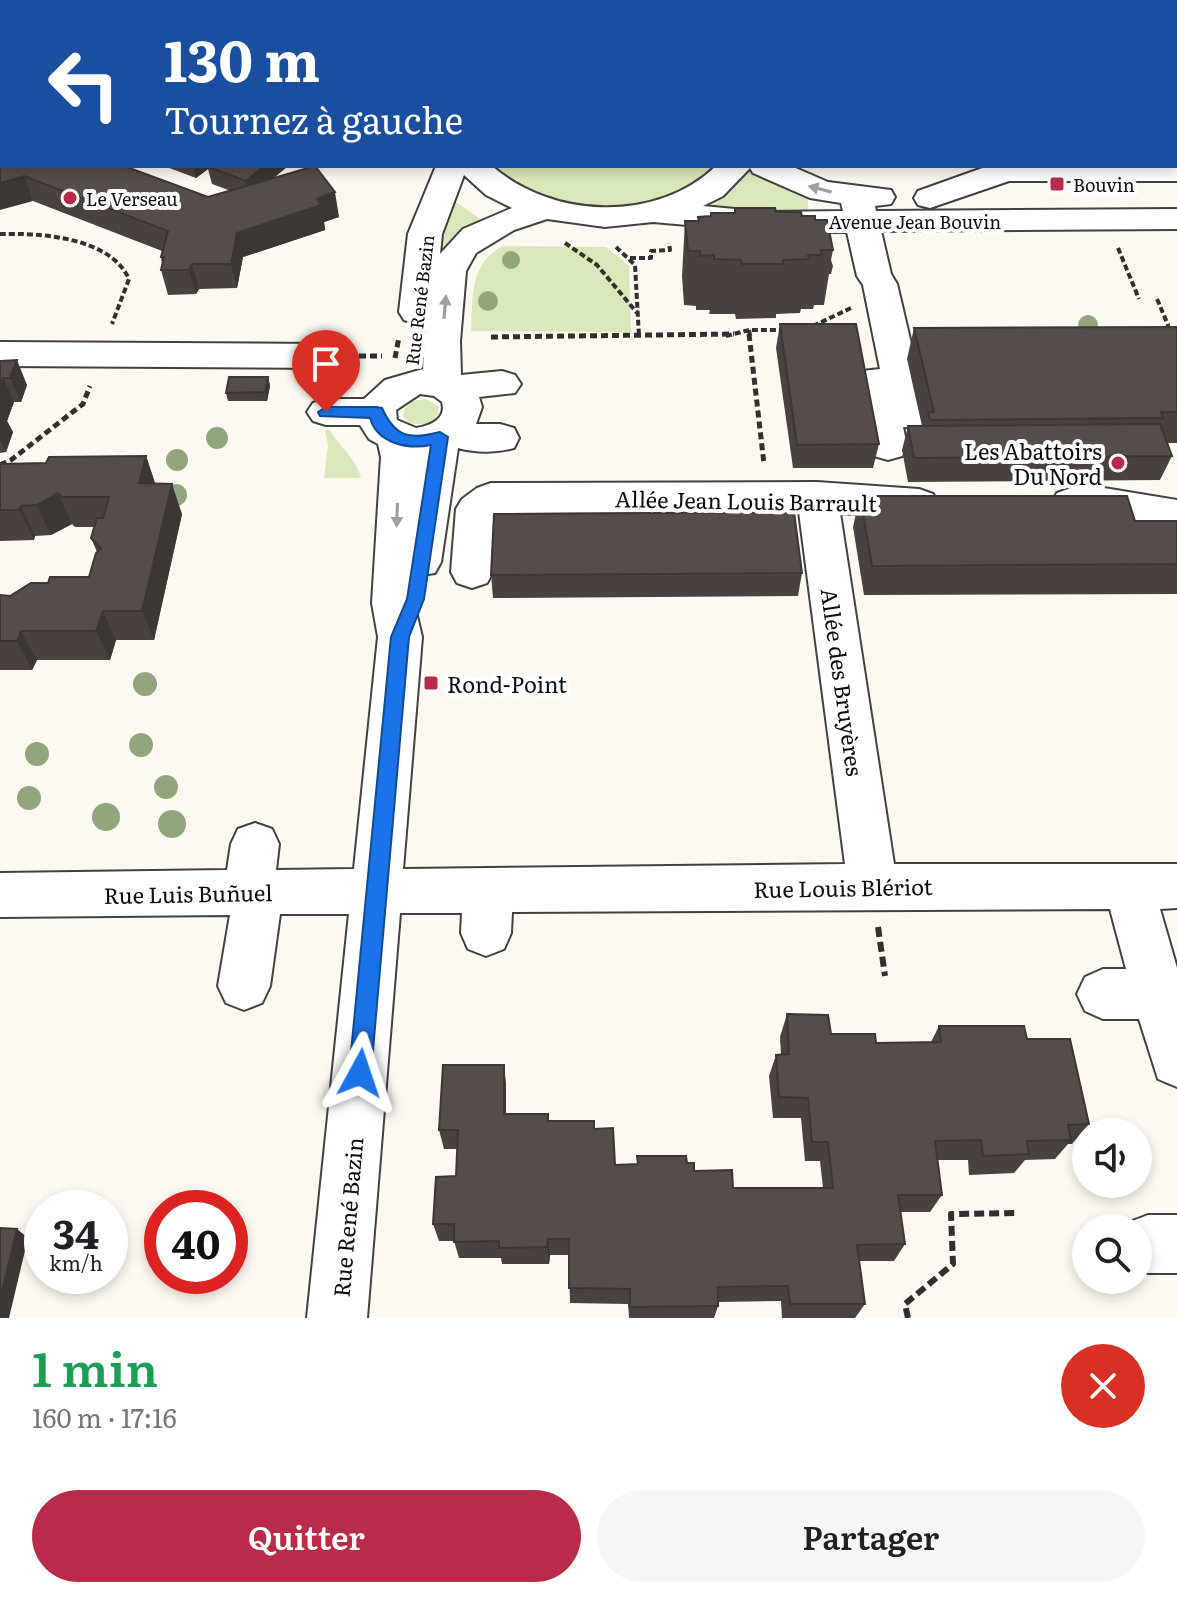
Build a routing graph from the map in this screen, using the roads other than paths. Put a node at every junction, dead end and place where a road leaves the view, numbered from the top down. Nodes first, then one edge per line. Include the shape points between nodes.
1 (451, 168) edge
2 (475, 168) edge
3 (734, 168) edge
4 (768, 168) edge
5 (1177, 171) edge
6 (1177, 197) edge
7 (930, 198) junction
8 (858, 209) junction
9 (1177, 219) edge
10 (550, 223) junction
11 (661, 225) junction
12 (897, 276) junction
13 (0, 354) edge
14 (326, 356) dead end
15 (923, 359) edge
16 (502, 384) dead end
17 (449, 387) junction
18 (326, 412) dead end
19 (390, 412) junction
20 (920, 415) dead end
21 (445, 435) junction
22 (500, 438) dead end
23 (888, 446) dead end
24 (817, 497) junction
25 (1041, 503) edge
26 (963, 504) edge
27 (1177, 515) edge
28 (472, 572) dead end
29 (400, 637) junction
30 (870, 867) dead end
31 (254, 876) junction
32 (1177, 886) edge
33 (1129, 887) junction
34 (377, 890) junction
35 (0, 895) edge
36 (244, 986) dead end
37 (1103, 994) dead end
38 (1159, 994) junction
39 (1177, 1061) edge
40 (337, 1318) edge

1 - 19 street, Rue René Bazin via 425,234 410,372
2 - 10 street
3 - 11 street via 725,180
8 -> 4 street, Avenue Jean Bouvin
5 - 7 street via 1005,171
6 - 7 street, Avenue Jean Bouvin
7 - 8 street, Avenue Jean Bouvin
8 - 9 street, Avenue Jean Bouvin
8 - 11 street, Avenue Jean Bouvin via 767,222
8 - 12 street
10 - 11 street via 571,215
17 -> 10 street, Rue René Bazin via 441,367 447,275 453,261 478,234 503,221
12 - 15 street
12 - 20 street via 880,284 909,415
12 - 23 street via 860,304
13 - 14 street
16 - 17 street
17 - 19 street via 421,381
17 - 21 street via 465,406 458,425
18 - 19 street
19 - 21 street via 426,441
19 -> 29 street, Rue René Bazin via 401,457 393,603
21 - 22 street
21 - 29 street, Rue René Bazin via 415,599
24 - 26 street, Allée Jean Louis Barrault
24 - 28 street, Allée Jean Louis Barrault via 491,498 476,509
24 - 30 street, Allée des Bruyères
25 - 27 street via 1104,503
29 - 34 street, Rue René Bazin
31 - 34 street, Rue Luis Buñuel
31 - 35 street, Rue Luis Buñuel
31 - 36 street
32 - 33 street, Rue Louis Blériot
33 - 34 street, Rue Louis Blériot via 487,911
33 - 38 street
34 - 40 street, Rue René Bazin
37 - 38 street
38 - 39 street

